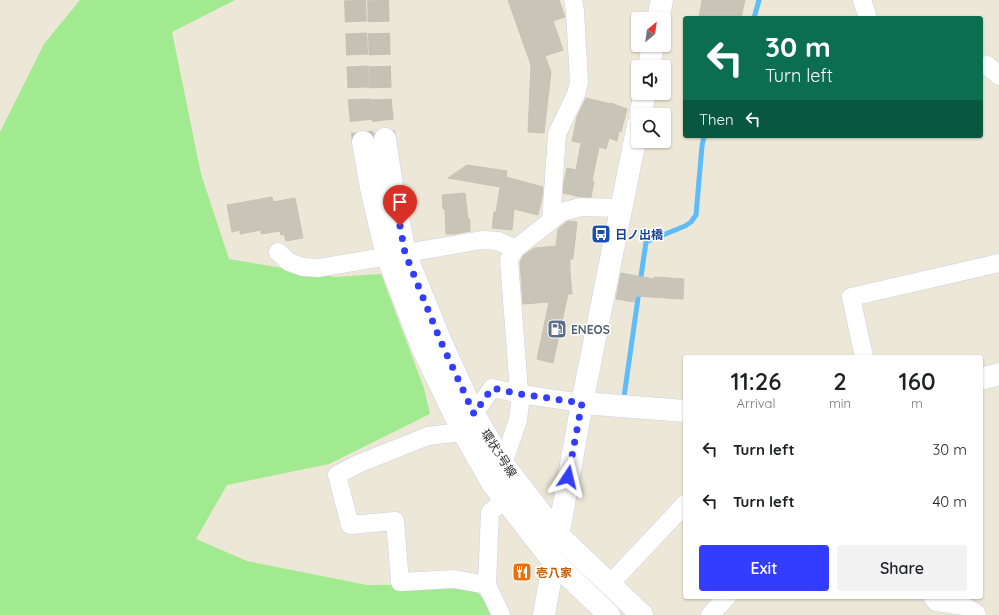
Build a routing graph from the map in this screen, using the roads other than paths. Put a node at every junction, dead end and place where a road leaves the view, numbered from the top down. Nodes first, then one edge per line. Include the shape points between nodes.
1 (573, 0) edge
2 (662, 0) edge
3 (862, 0) edge
4 (659, 12) edge
5 (867, 16) edge
6 (385, 139) tunnel mouth
7 (363, 142) tunnel mouth
8 (633, 148) edge
9 (621, 208) junction
10 (551, 221) junction
11 (515, 249) junction
12 (278, 252) dead end
13 (396, 254) junction
14 (999, 263) edge
15 (864, 355) edge
16 (999, 374) edge
17 (983, 378) edge
18 (520, 394) junction
19 (582, 403) junction
20 (683, 411) edge
21 (467, 421) junction
22 (503, 464) junction
23 (505, 500) junction
24 (683, 506) edge
25 (558, 535) junction
26 (554, 561) junction
27 (610, 584) junction
28 (487, 585) junction
29 (725, 599) edge
30 (934, 599) edge
31 (501, 615) edge
32 (544, 615) edge
33 (609, 615) edge
34 (642, 615) edge
35 (710, 615) edge
36 (977, 615) edge

1 - 10 street via 579,82 557,134
2 - 4 street
3 - 5 street
6 - 13 street, 環状3号線 via 392,186
7 - 13 street, 環状3号線 via 372,192
8 - 9 street
9 - 10 street via 581,207 562,212
9 - 19 street
10 - 11 street
11 - 13 street via 498,241 482,240
11 - 18 street via 509,260
12 - 13 street via 289,262 303,267 319,268
13 - 21 street, 環状3号線 via 441,342
14 - 15 street via 851,297
16 - 17 street
18 - 19 street
18 - 21 street via 492,388
18 - 22 street via 518,420
19 - 20 street
19 - 25 street
21 - 22 street, 環状3号線
21 - 23 street, 環状3号線 via 492,483
21 - 28 street via 453,433 422,438 337,475 350,525 395,521 400,582 454,579
22 - 25 street, 環状3号線
23 - 26 street, 環状3号線
23 - 28 street via 490,512
24 - 27 street
25 - 26 street
25 - 27 street, 環状3号線
26 - 32 street
26 - 33 street, 環状3号線
27 - 34 street, 環状3号線
28 - 31 street
29 - 35 street
30 - 36 street via 936,602 964,606

